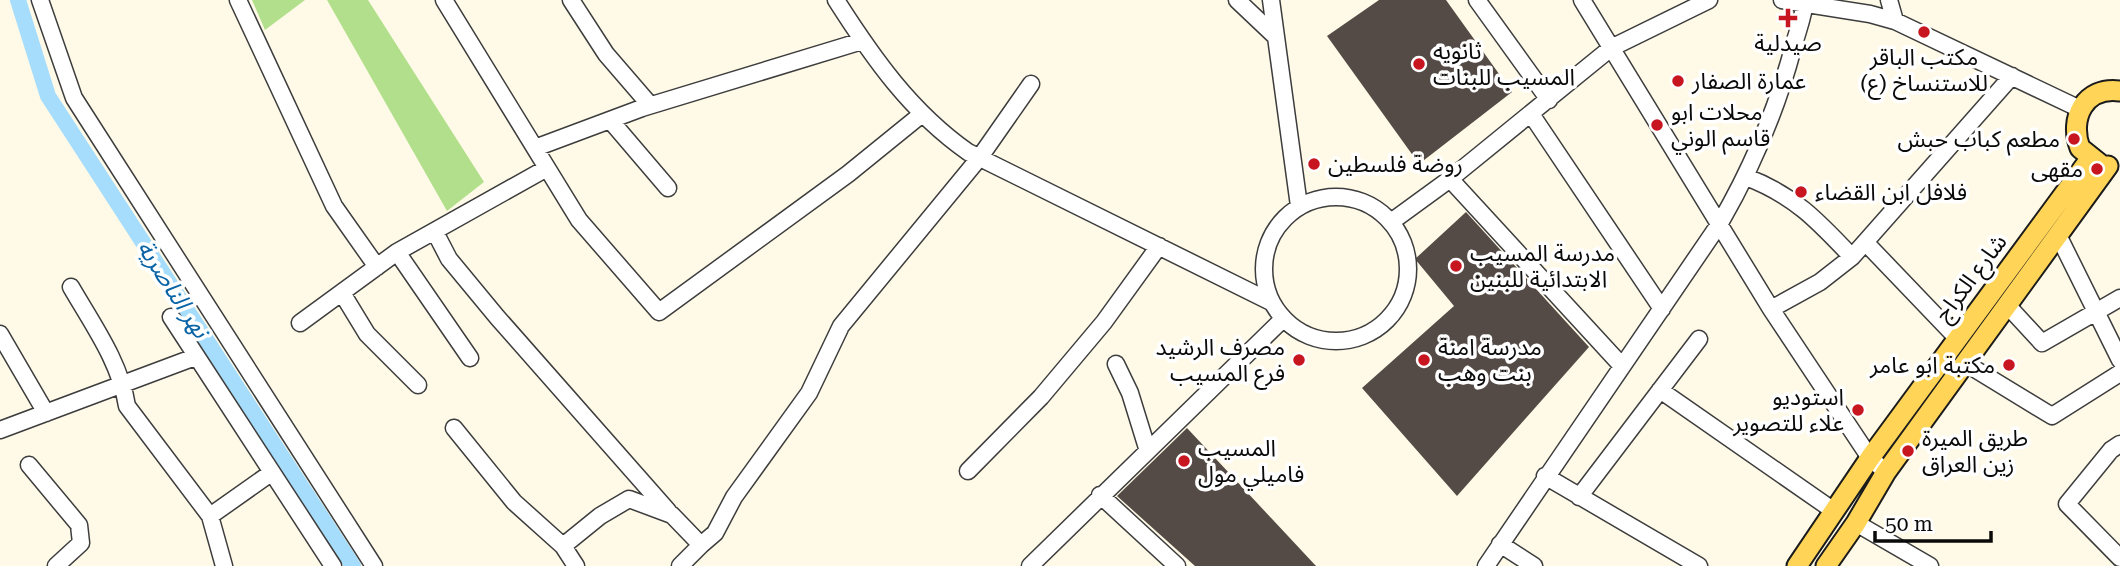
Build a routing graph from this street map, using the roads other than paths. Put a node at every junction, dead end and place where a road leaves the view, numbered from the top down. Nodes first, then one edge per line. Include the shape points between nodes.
1 (40, 0) edge
2 (238, 0) edge
3 (444, 0) edge
4 (571, 0) edge
5 (836, 0) edge
6 (1237, 0) edge
7 (1270, 0) edge
8 (1477, 0) edge
9 (1582, 0) edge
10 (1709, 0) edge
11 (1782, 0) edge
12 (1889, 0) edge
13 (1805, 2) edge
14 (1895, 22) junction
15 (1275, 36) junction
16 (862, 41) junction
17 (1611, 48) junction
18 (2012, 76) junction
19 (1031, 84) dead end
20 (2120, 90) edge
21 (1549, 100) junction
22 (650, 105) junction
23 (2080, 108) junction
24 (922, 114) junction
25 (1531, 114) junction
26 (610, 120) junction
27 (534, 148) junction
28 (980, 157) junction
29 (2106, 164) edge
30 (547, 168) junction
31 (1746, 177) junction
32 (1450, 179) junction
33 (668, 188) dead end
34 (1299, 206) junction
35 (1391, 222) junction
36 (1720, 223) junction
37 (435, 232) junction
38 (2058, 235) junction
39 (1866, 243) junction
40 (1159, 246) junction
41 (397, 252) junction
42 (1852, 257) junction
43 (377, 267) junction
44 (71, 287) dead end
45 (342, 293) junction
46 (2120, 298) edge
47 (1271, 302) junction
48 (2007, 305) junction
49 (1662, 309) junction
50 (1771, 309) junction
51 (2095, 313) junction
52 (171, 317) dead end
53 (1283, 319) junction
54 (300, 323) dead end
55 (0, 334) edge
56 (1957, 338) junction
57 (1699, 339) dead end
58 (195, 357) junction
59 (470, 358) dead end
60 (2120, 360) edge
61 (1965, 363) junction
62 (1116, 364) dead end
63 (1622, 366) junction
64 (2120, 373) edge
65 (124, 385) junction
66 (418, 385) dead end
67 (1660, 390) junction
68 (46, 414) junction
69 (454, 428) dead end
70 (0, 430) edge
71 (2120, 443) edge
72 (1147, 449) junction
73 (1870, 458) junction
74 (29, 465) dead end
75 (968, 471) dead end
76 (1886, 472) junction
77 (271, 473) junction
78 (1545, 476) junction
79 (1100, 495) junction
80 (1579, 497) junction
81 (1834, 511) junction
82 (672, 515) junction
83 (210, 516) junction
84 (1856, 523) junction
85 (1500, 544) junction
86 (701, 545) junction
87 (563, 546) junction
88 (2120, 558) edge
89 (56, 566) edge
90 (224, 566) edge
91 (333, 566) edge
92 (374, 566) edge
93 (576, 566) edge
94 (680, 566) edge
95 (1030, 566) edge
96 (1177, 566) edge
97 (1486, 566) edge
98 (1534, 566) edge
99 (1699, 566) edge
100 (1797, 566) edge
101 (1826, 566) edge
102 (1930, 566) edge

1 - 92 street via 74,99
2 - 43 street via 334,206
3 - 27 street
4 - 22 street via 606,54
5 - 16 street
6 - 15 street
7 - 15 street
8 - 21 street
9 - 17 street
10 - 17 street
11 - 13 street
12 - 14 street
13 - 14 street
13 - 31 street via 1761,148
14 - 18 street
15 - 34 street
16 - 22 street
16 - 24 street
17 - 21 street
17 - 36 street
18 - 23 street
18 - 39 street
19 - 28 street
20 - 23 main road via 2102,91
21 - 25 street
22 - 26 street
23 - 29 main road via 2075,121 2080,149
24 - 28 street via 937,130
24 - 30 street via 659,312 579,220
25 - 32 street
25 - 49 street
26 - 27 street
26 - 33 street
27 - 30 street
28 - 40 street
28 - 86 street via 841,326 809,393 734,497 715,533
29 - 38 main road, شارع الكراج
29 - 56 main road, شارع الكراج
30 - 37 street
31 - 36 street
31 - 42 street via 1787,195
32 - 35 street
32 - 63 street
34 - 35 street via 1318,199 1357,200 1376,208
34 - 47 street via 1273,232 1266,248 1263,266
35 - 53 street via 1404,243 1409,268 1405,292 1394,314 1375,331 1352,341 1327,342 1303,334
36 - 49 street
36 - 50 street
37 - 41 street
37 - 82 street via 449,259 489,307
38 - 48 main road, شارع الكراج
38 - 51 street
39 - 42 street
39 - 56 street
40 - 47 street
40 - 75 street via 1041,397
41 - 43 street
41 - 59 street
42 - 50 street via 1820,282
43 - 45 street
44 - 65 street
45 - 54 street
45 - 66 street via 367,334
46 - 51 street
47 - 53 street
48 - 51 street via 2042,343
48 - 61 main road, شارع الكراج
49 - 63 street
50 - 73 street
51 - 60 street
52 - 58 street
53 - 72 street
55 - 68 street
56 - 73 main road, شارع الكراج
57 - 67 street
58 - 65 street
58 - 77 street
61 - 64 street via 2052,416
61 - 76 main road, شارع الكراج
62 - 72 street
63 - 78 street
65 - 68 street
65 - 83 street via 127,406
67 - 80 street
67 - 81 street
68 - 70 street
69 - 87 street via 514,502
71 - 88 street via 2067,504
72 - 79 street
73 - 76 street
73 - 81 main road, شارع الكراج
74 - 89 street via 79,525 81,544
76 - 84 main road, شارع الكراج
77 - 83 street
77 - 91 street
78 - 80 street
78 - 85 street
79 - 95 street
79 - 96 street
80 - 99 street
81 - 100 main road, شارع الكراج
82 - 86 street
82 - 87 street via 629,499
83 - 90 street
84 - 101 main road, شارع الكراج
84 - 102 street
85 - 97 street
85 - 98 street
86 - 94 street
87 - 93 street

